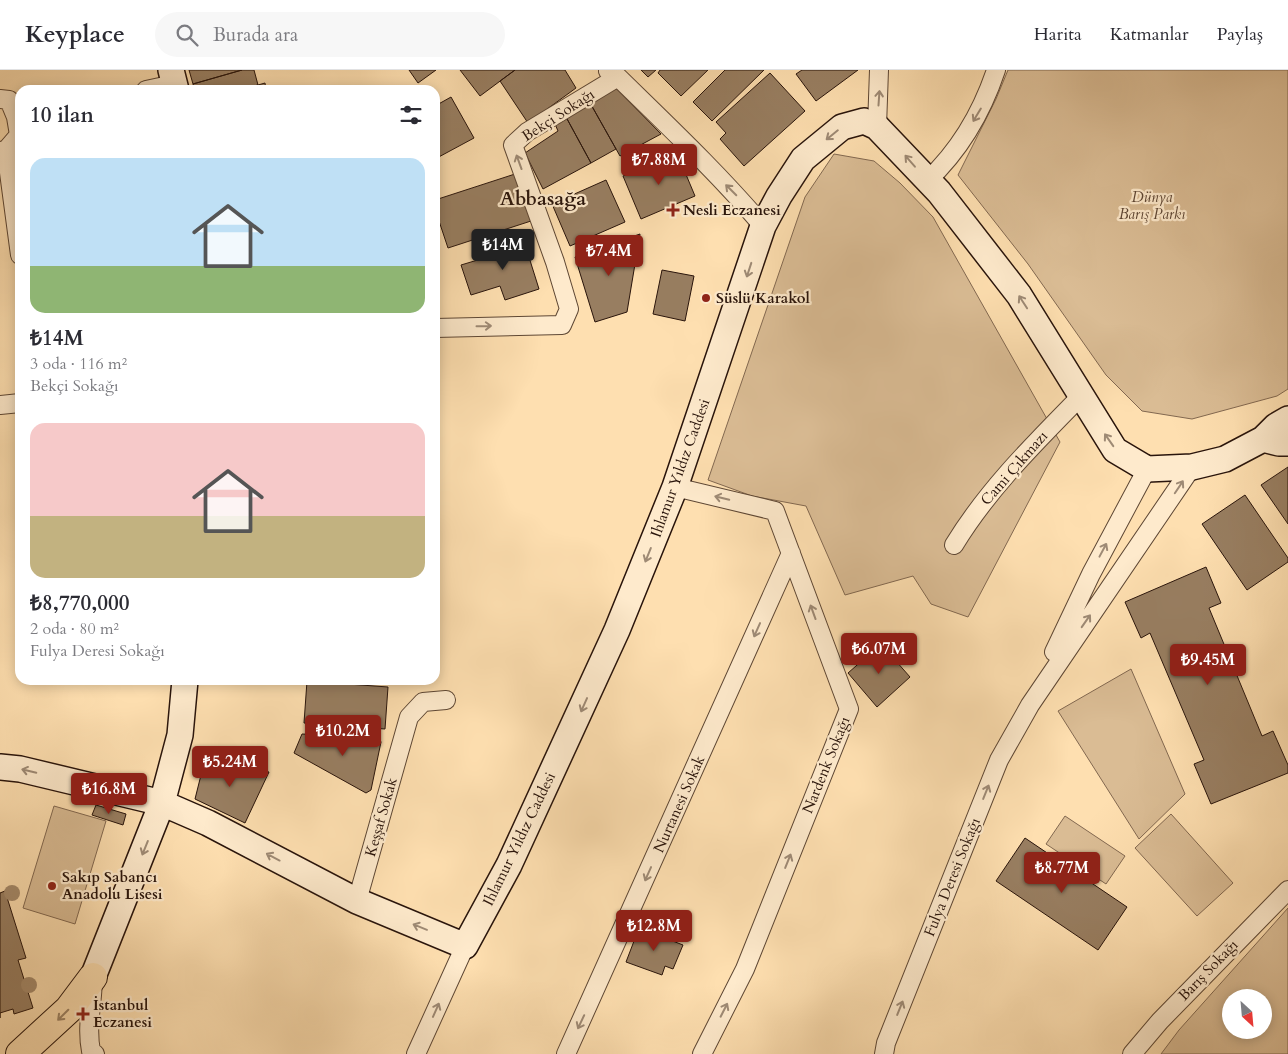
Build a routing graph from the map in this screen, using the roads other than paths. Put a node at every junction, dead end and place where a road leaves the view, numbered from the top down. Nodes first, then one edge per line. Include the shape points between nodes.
1 (879, 70) edge
2 (996, 70) edge
3 (612, 73) edge
4 (173, 81) edge
5 (161, 85) edge
6 (0, 99) edge
7 (15, 111) edge
8 (877, 127) junction
9 (15, 140) edge
10 (3, 150) edge
11 (928, 181) junction
12 (15, 224) edge
13 (763, 226) junction
14 (440, 328) edge
15 (1081, 396) junction
16 (15, 404) edge
17 (0, 405) edge
18 (1288, 419) edge
19 (1263, 439) junction
20 (1288, 443) edge
21 (1192, 467) junction
22 (1147, 469) junction
23 (675, 487) junction
24 (954, 545) dead end
25 (791, 553) junction
26 (185, 685) edge
27 (446, 700) dead end
28 (1030, 705) junction
29 (0, 767) edge
30 (162, 802) junction
31 (1288, 890) edge
32 (357, 901) junction
33 (465, 946) junction
34 (93, 976) junction
35 (20, 1054) edge
36 (95, 1054) edge
37 (416, 1054) edge
38 (566, 1054) edge
39 (702, 1054) edge
40 (884, 1054) edge
41 (1132, 1054) edge

8 -> 1 street
2 -> 11 street via 986,100 958,146
13 -> 3 street via 743,202
14 -> 3 street, Bekçi Sokağı via 562,324 568,309 555,262 513,145
4 - 5 street
6 - 7 street via 9,100
11 -> 8 main road
8 -> 13 main road, Ihlamur Yıldız Caddesi via 864,122 842,127 803,159
9 - 10 street
10 - 12 street
15 -> 11 main road via 1019,296
13 -> 23 main road, Ihlamur Yıldız Caddesi
22 -> 15 main road via 1116,450
15 - 24 street, Cami Çıkmazı via 1018,461 971,518
16 - 17 street
18 - 19 main road
19 - 20 main road
19 - 21 main road via 1225,459
21 - 22 main road
28 -> 21 street, Fulya Deresi Sokağı
28 -> 22 street, Fulya Deresi Sokağı via 1090,574
25 -> 23 street, Nardenk Sokağı via 775,511
23 -> 33 main road, Ihlamur Yıldız Caddesi via 576,722 509,865
25 -> 38 street, Nurtanesi Sokak
39 -> 25 street, Nardenk Sokağı via 745,969 849,709
26 - 30 main road via 180,735
27 - 32 street, Keşşaf Sokak via 424,702 409,717
40 -> 28 street, Fulya Deresi Sokağı via 996,767
30 -> 29 main road
32 -> 30 main road
30 -> 34 main road
31 - 41 street, Barış Sokağı
33 -> 32 main road
37 -> 33 street
34 -> 35 main road via 69,1008
34 - 36 street via 88,1034 91,1051

